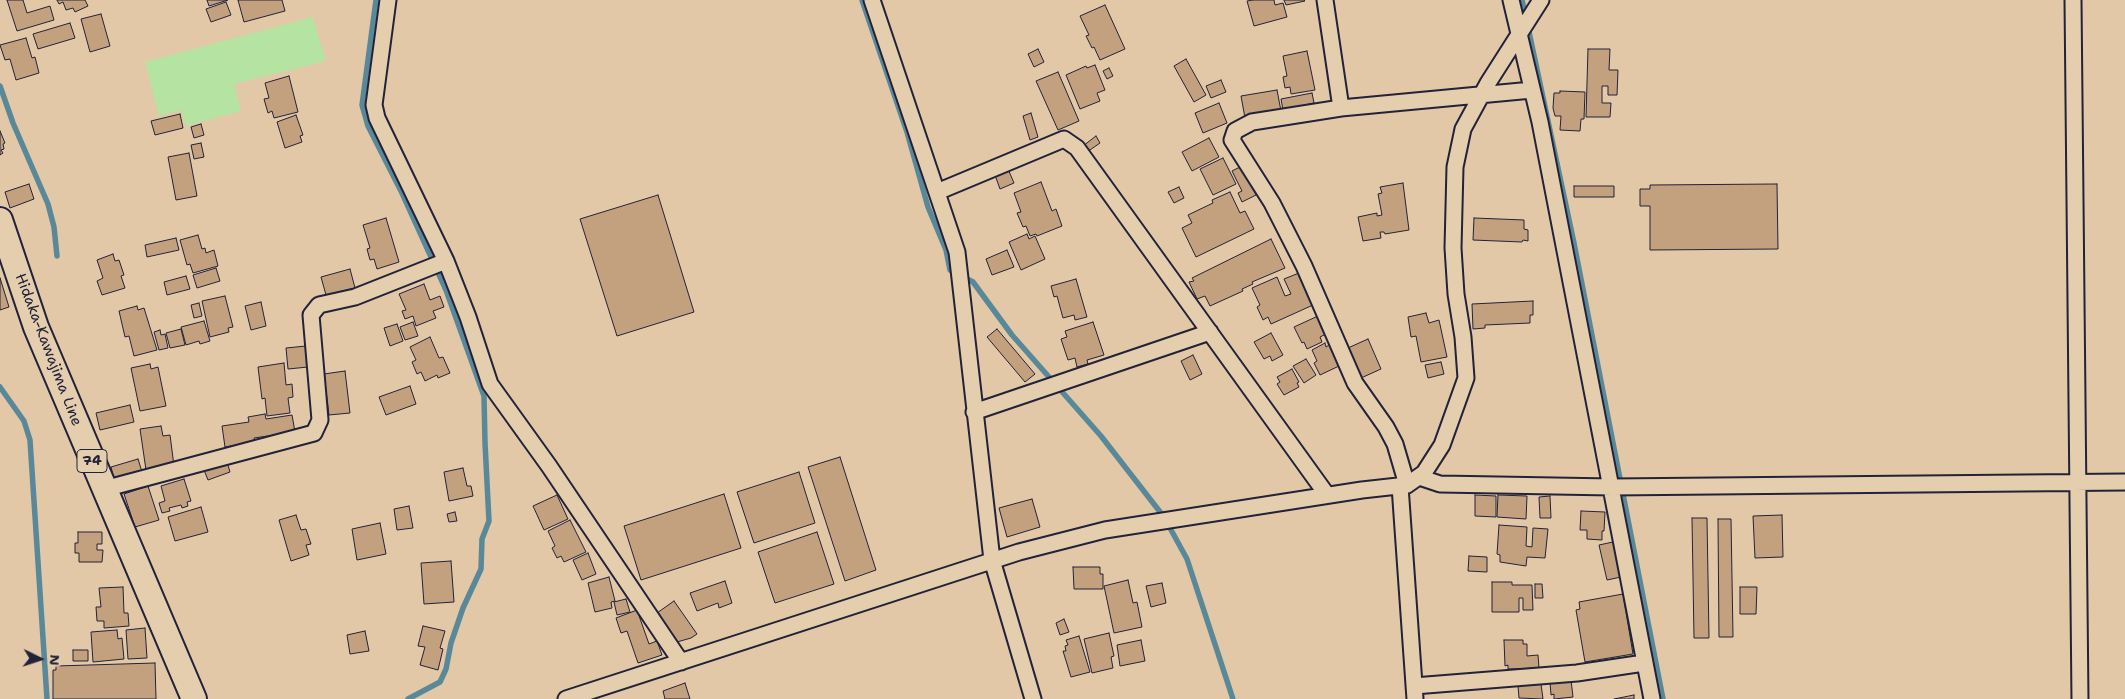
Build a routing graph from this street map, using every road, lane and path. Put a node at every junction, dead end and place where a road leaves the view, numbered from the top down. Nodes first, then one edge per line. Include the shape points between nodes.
1 (388, 0) edge
2 (872, 0) edge
3 (1325, 0) edge
4 (1511, 0) edge
5 (1541, 0) edge
6 (2073, 0) edge
7 (1519, 35) junction
8 (1532, 90) junction
9 (1482, 94) junction
10 (1342, 108) junction
11 (937, 192) junction
12 (0, 220) edge
13 (446, 261) junction
14 (1210, 332) junction
15 (974, 412) junction
16 (2125, 482) edge
17 (1409, 483) junction
18 (2078, 483) junction
19 (1612, 487) junction
20 (104, 490) junction
21 (1327, 495) junction
22 (992, 560) junction
23 (681, 662) junction
24 (1644, 663) junction
25 (1415, 693) edge
26 (194, 699) edge
27 (566, 699) edge
28 (1032, 699) edge
29 (1652, 699) edge
30 (2080, 699) edge

1 - 13 street via 374,105 377,118
2 - 11 street
3 - 10 street
4 - 7 street
5 - 7 street
6 - 18 street
7 - 8 street
7 - 9 street
8 - 9 street
8 - 19 street
9 - 10 street
9 - 17 street via 1463,129 1455,167 1453,248 1466,378 1442,445 1424,473
10 - 17 street via 1252,122 1235,131 1232,140 1272,204 1354,383 1386,427
11 - 14 street via 1064,138 1077,148
11 - 15 street via 957,252
12 - 20 main road, Hidaka-Kawajima Line / 74 via 36,327
13 - 20 street via 355,297 318,305 311,315 320,420 314,433
13 - 23 street via 490,384
14 - 15 street
14 - 21 street
15 - 22 street
16 - 18 street
17 - 19 street
17 - 21 street
17 - 25 street
18 - 19 street
18 - 30 street
19 - 24 street
20 - 26 main road, Hidaka-Kawajima Line / 74
21 - 22 street via 1105,530
22 - 23 street
22 - 28 street
23 - 27 street
24 - 25 street
24 - 29 street

